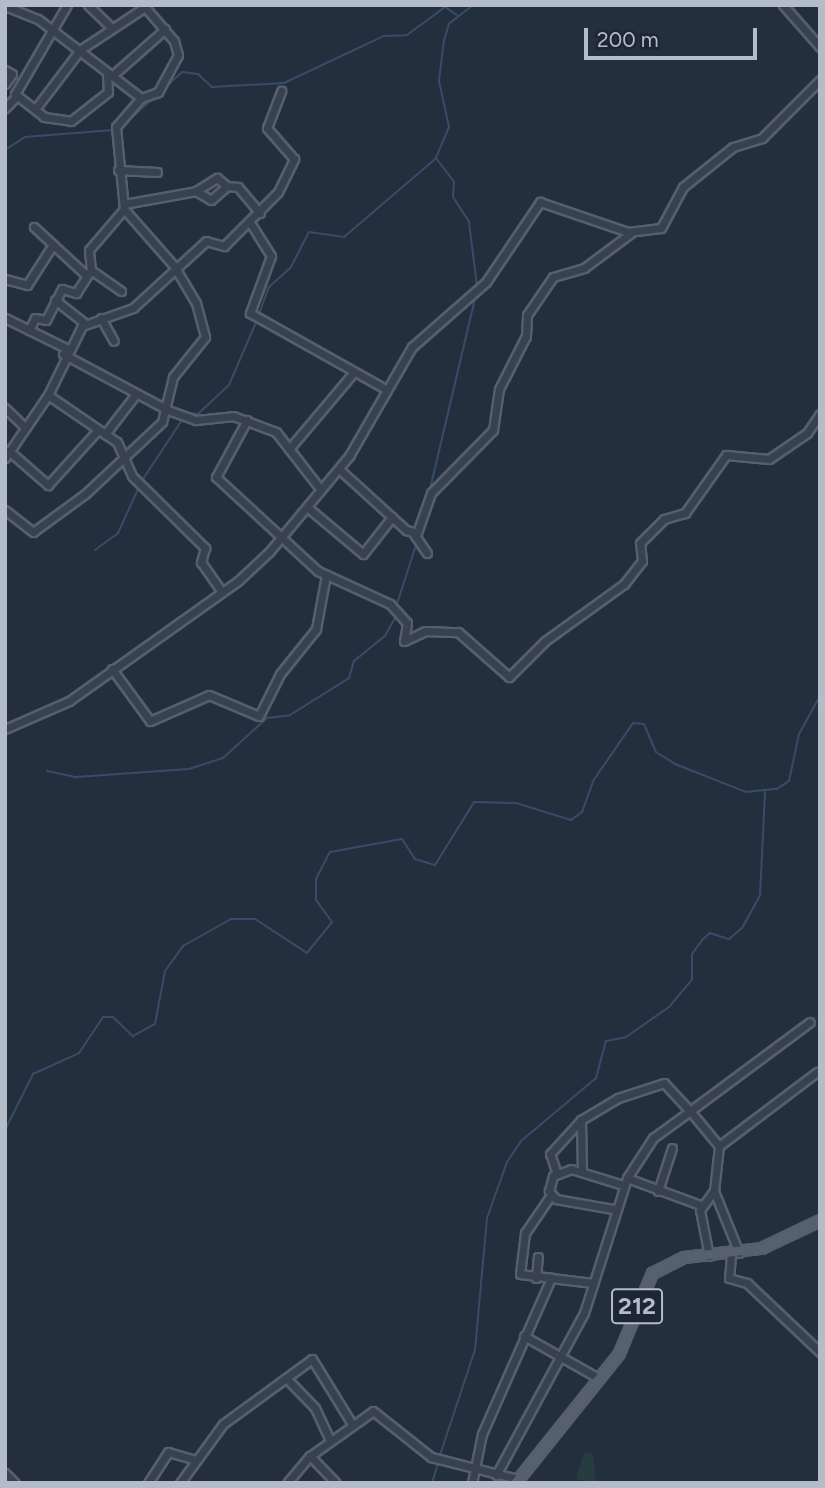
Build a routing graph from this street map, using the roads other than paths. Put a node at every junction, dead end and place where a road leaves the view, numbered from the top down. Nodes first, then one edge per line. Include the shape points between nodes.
1 (67, 5) edge
2 (88, 5) edge
3 (783, 5) edge
4 (8, 6) edge
5 (145, 6) edge
6 (5, 16) edge
7 (51, 27) junction
8 (113, 28) junction
9 (165, 29) junction
10 (820, 47) edge
11 (80, 50) junction
12 (5, 70) edge
13 (111, 74) junction
14 (820, 80) edge
15 (5, 85) edge
16 (281, 91) dead end
17 (16, 94) junction
18 (141, 98) junction
19 (5, 108) edge
20 (36, 108) junction
21 (118, 170) junction
22 (158, 172) dead end
23 (227, 186) junction
24 (196, 191) junction
25 (124, 207) junction
26 (260, 213) junction
27 (251, 223) junction
28 (34, 227) dead end
29 (631, 232) junction
30 (52, 246) junction
31 (174, 266) junction
32 (89, 273) junction
33 (5, 279) edge
34 (121, 291) dead end
35 (55, 300) junction
36 (5, 318) edge
37 (101, 318) junction
38 (86, 324) junction
39 (29, 330) junction
40 (114, 341) dead end
41 (64, 351) junction
42 (354, 372) junction
43 (387, 390) junction
44 (136, 394) junction
45 (48, 395) junction
46 (5, 408) edge
47 (168, 410) junction
48 (820, 414) edge
49 (247, 420) junction
50 (25, 427) junction
51 (101, 432) junction
52 (289, 449) junction
53 (7, 455) edge
54 (126, 455) junction
55 (339, 469) junction
56 (321, 490) junction
57 (307, 507) junction
58 (5, 510) edge
59 (392, 517) junction
60 (282, 536) junction
61 (417, 537) junction
62 (427, 553) dead end
63 (326, 575) junction
64 (221, 592) junction
65 (112, 669) junction
66 (5, 729) edge
67 (810, 1022) dead end
68 (817, 1072) dead end
69 (690, 1111) junction
70 (581, 1120) junction
71 (719, 1146) junction
72 (672, 1148) dead end
73 (556, 1171) junction
74 (582, 1172) junction
75 (625, 1182) junction
76 (658, 1191) junction
77 (714, 1191) junction
78 (551, 1195) junction
79 (700, 1205) junction
80 (613, 1209) junction
81 (820, 1220) edge
82 (735, 1255) junction
83 (709, 1256) junction
84 (538, 1257) dead end
85 (536, 1278) junction
86 (551, 1278) junction
87 (593, 1283) junction
88 (524, 1336) junction
89 (820, 1352) edge
90 (559, 1357) junction
91 (600, 1379) junction
92 (289, 1381) junction
93 (352, 1424) junction
94 (330, 1440) junction
95 (310, 1456) junction
96 (196, 1460) junction
97 (474, 1472) junction
98 (5, 1474) edge
99 (496, 1475) junction
100 (517, 1481) edge
101 (15, 1483) edge
102 (148, 1483) edge
103 (180, 1483) edge
104 (288, 1483) edge
105 (336, 1483) edge
106 (472, 1483) edge

1 - 7 street
2 - 8 street
3 - 10 street
4 - 6 street
4 - 7 street
5 - 8 street
5 - 9 street
7 - 11 street
7 - 17 street
8 - 11 street
9 - 13 street
9 - 18 street via 177,61 158,92
11 - 13 street
11 - 20 street
12 - 15 street via 12,74
13 - 18 street
13 - 20 street via 108,92 71,121 44,117
14 - 29 street via 762,138 733,147 683,187 664,226
15 - 17 street
16 - 26 street via 267,128 294,159
17 - 19 street
17 - 20 street
18 - 21 street via 115,131
21 - 22 street
21 - 25 street
23 - 24 street via 217,178
23 - 24 street via 211,200
23 - 26 street via 238,187
24 - 25 street
25 - 31 street
25 - 32 street via 89,250
26 - 27 street
27 - 31 street via 221,247 206,241
27 - 42 street via 271,256 250,313
28 - 30 street
29 - 43 street via 542,201 486,282 412,347
29 - 61 street via 583,268 553,277 527,315 526,336 502,380 489,437 431,493
30 - 32 street
30 - 33 street via 27,285
31 - 37 street via 133,308
31 - 47 street via 196,303 205,337 173,377
32 - 34 street
32 - 35 street via 76,293 62,289
35 - 38 street
35 - 39 street via 46,320 35,318
36 - 39 street
37 - 38 street
37 - 40 street
38 - 41 street
39 - 41 street
41 - 44 street
41 - 45 street
42 - 43 street
42 - 52 street
43 - 55 street
44 - 47 street
44 - 51 street
45 - 50 street
45 - 51 street
46 - 50 street
47 - 49 street via 196,420
47 - 54 street
48 - 63 street via 807,433 769,459 726,455 685,513 664,519 640,543 642,561 624,584 545,641 512,677 480,657 458,632 425,631 404,641 407,623 390,604
49 - 52 street via 276,432
49 - 60 street via 215,475
50 - 53 street
51 - 53 street via 48,485
51 - 54 street
52 - 56 street
54 - 58 street via 33,532
54 - 64 street via 132,476 205,548 201,562
55 - 56 street
55 - 59 street
56 - 57 street
57 - 59 street via 364,554
57 - 60 street
59 - 61 street
60 - 63 street
60 - 64 street
61 - 62 street
63 - 65 street via 316,629 280,674 259,716 209,695 150,721
64 - 65 street
65 - 66 street via 69,701
67 - 69 street
68 - 71 street
69 - 70 street via 664,1083 621,1096
69 - 71 street
69 - 75 street via 653,1138
70 - 73 street via 550,1154
70 - 74 street
71 - 77 street
72 - 76 street
73 - 74 street
73 - 78 street
74 - 75 street
75 - 76 street
75 - 80 street
76 - 79 street
77 - 79 street
77 - 82 street
78 - 80 street
78 - 85 street via 524,1237 520,1274
79 - 83 street
80 - 87 street
81 - 82 main road, 212
82 - 83 main road, 212
82 - 89 street via 729,1278 747,1283
83 - 91 main road, 212 via 671,1261 652,1273 626,1340
84 - 85 street
85 - 86 street
86 - 87 street
86 - 88 street
87 - 90 street
88 - 90 street
88 - 97 street via 482,1434
90 - 91 street
90 - 99 street
91 - 100 main road, 212
92 - 93 street via 312,1359
92 - 94 street via 315,1408
92 - 96 street via 223,1424
93 - 94 street
93 - 97 street via 377,1412 390,1431
94 - 95 street
95 - 104 street
95 - 105 street
96 - 102 street via 168,1452
96 - 103 street
97 - 99 street
97 - 106 street
98 - 101 street
99 - 100 street

